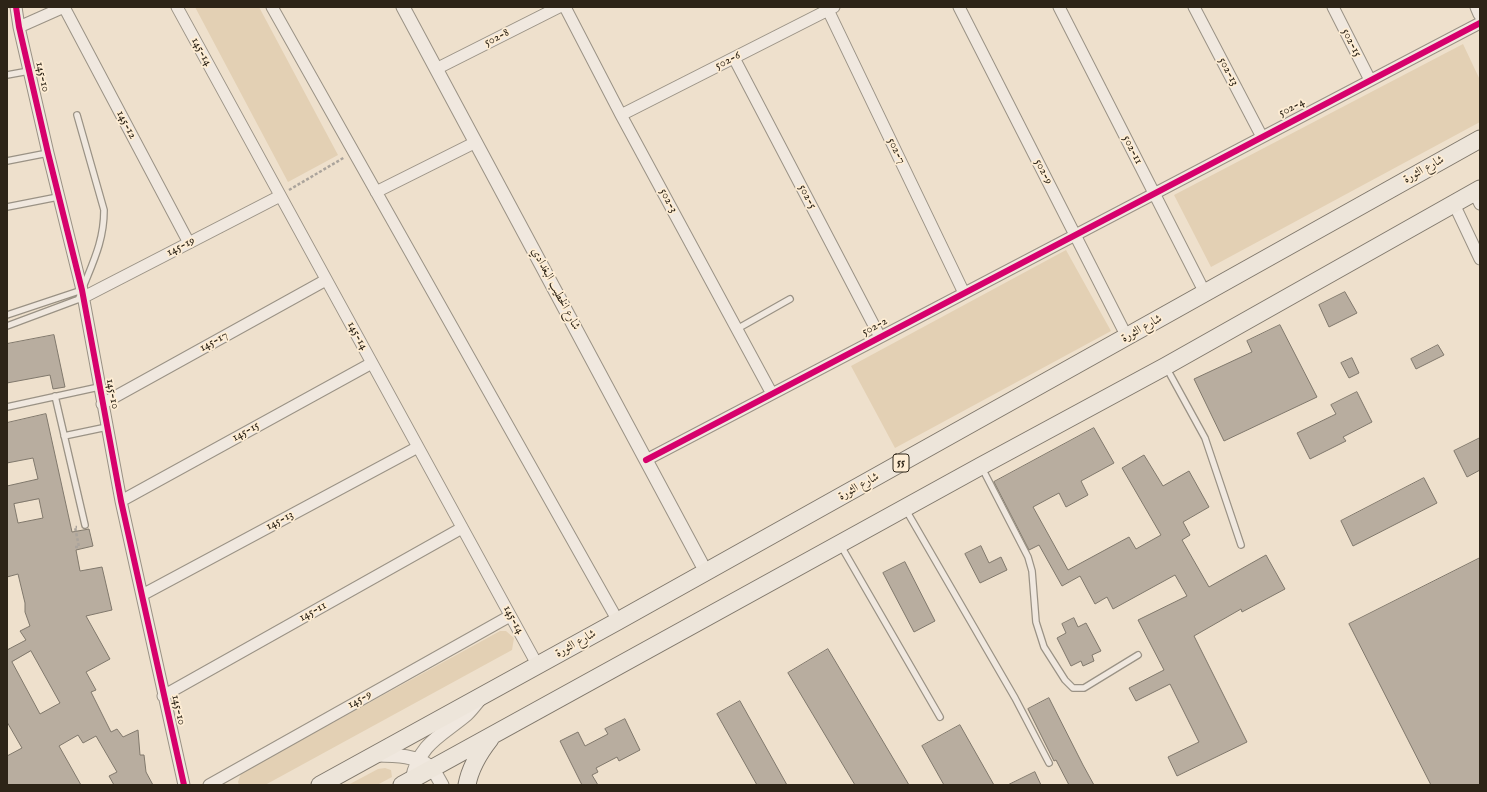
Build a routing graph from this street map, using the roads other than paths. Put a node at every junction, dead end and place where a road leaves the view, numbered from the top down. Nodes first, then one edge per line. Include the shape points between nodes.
1 (16, 7) edge
2 (64, 7) edge
3 (177, 7) edge
4 (272, 7) edge
5 (403, 7) edge
6 (559, 7) edge
7 (565, 7) edge
8 (959, 7) edge
9 (1059, 7) edge
10 (1194, 7) edge
11 (1333, 7) edge
12 (1477, 7) edge
13 (831, 8) edge
14 (1480, 14) edge
15 (1480, 23) edge
16 (19, 27) junction
17 (734, 58) junction
18 (436, 69) junction
19 (29, 71) junction
20 (7, 75) edge
21 (1370, 80) junction
22 (77, 115) dead end
23 (621, 115) junction
24 (1262, 137) junction
25 (1480, 139) edge
26 (476, 142) junction
27 (48, 153) junction
28 (7, 162) edge
29 (376, 192) junction
30 (1154, 193) junction
31 (1478, 195) edge
32 (280, 196) junction
33 (58, 197) junction
34 (1454, 204) junction
35 (7, 207) edge
36 (1115, 214) joint
37 (1075, 235) junction
38 (189, 243) junction
39 (1480, 259) edge
40 (326, 280) junction
41 (964, 293) junction
42 (1205, 293) junction
43 (82, 294) junction
44 (790, 299) dead end
45 (7, 315) edge
46 (7, 326) edge
47 (737, 329) junction
48 (880, 337) junction
49 (1127, 337) junction
50 (372, 363) junction
51 (1166, 366) junction
52 (99, 387) junction
53 (772, 394) junction
54 (55, 396) junction
55 (102, 404) junction
56 (7, 407) edge
57 (107, 427) junction
58 (64, 436) junction
59 (418, 447) junction
60 (646, 460) junction
61 (981, 466) junction
62 (121, 501) junction
63 (905, 508) junction
64 (85, 525) road end
65 (462, 528) junction
66 (840, 544) junction
67 (1241, 545) dead end
68 (706, 572) junction
69 (142, 596) junction
70 (510, 616) junction
71 (618, 621) junction
72 (1138, 655) dead end
73 (538, 666) junction
74 (163, 696) junction
75 (481, 697) junction
76 (940, 716) dead end
77 (492, 736) junction
78 (372, 756) junction
79 (417, 761) junction
80 (1049, 763) dead end
81 (432, 769) junction
82 (410, 783) edge
83 (184, 785) edge
84 (209, 785) edge
85 (320, 785) edge
86 (442, 785) edge
87 (467, 785) edge

1 - 16 street, 145-10
2 - 16 street
2 - 38 street, 145-12
3 - 32 street, 145-14
4 - 29 street
5 - 18 street, شارع الخطيب البغدادي
6 - 18 street, 502-8
7 - 23 street, 502-3
8 - 37 street, 502-9
9 - 30 street, 502-11
10 - 24 street, 502-13
11 - 21 street, 502-15
12 - 14 street
13 - 17 street, 502-6
13 - 41 street, 502-7
15 - 21 street, 502-4
16 - 19 street, 145-10
17 - 23 street, 502-6
17 - 48 street, 502-5
18 - 26 street, شارع الخطيب البغدادي
19 - 20 lane
19 - 27 street, 145-10
21 - 24 street, 502-4
22 - 43 lane via 104,210 100,244
23 - 47 street, 502-3
24 - 30 street, 502-4
25 - 42 main road, شارع الثورة / 55
26 - 29 street
26 - 60 street, شارع الخطيب البغدادي
27 - 28 lane
27 - 33 street, 145-10
29 - 71 street
30 - 36 street, 502-4
30 - 42 street, 502-11
31 - 34 main road
32 - 38 street, 145-19
32 - 40 street, 145-14
33 - 35 lane
33 - 43 street, 145-10
34 - 39 street
34 - 51 main road
36 - 37 street, 502-2
37 - 41 street, 502-2
37 - 49 street, 502-9
38 - 43 street, 145-19
40 - 50 street, 145-14
40 - 55 street, 145-17
41 - 48 street, 502-2
42 - 49 main road, شارع الثورة / 55
43 - 45 lane
43 - 46 lane
43 - 52 street, 145-10
44 - 47 lane
47 - 53 street, 502-3
48 - 53 street, 502-2
49 - 68 main road, شارع الثورة / 55
50 - 59 street, 145-14
50 - 62 street, 145-15
51 - 61 main road
51 - 67 lane via 1204,438
52 - 54 lane
52 - 55 street, 145-10
53 - 60 street, 502-2
54 - 56 lane
54 - 58 lane
55 - 57 street, 145-10
57 - 58 lane
57 - 62 street, 145-10
58 - 64 lane
59 - 65 street, 145-14
59 - 69 street, 145-13
60 - 68 street, شارع الخطيب البغدادي
61 - 63 main road
61 - 72 lane via 1028,557 1032,571 1036,622 1044,647 1065,680 1073,688 1084,688
62 - 69 street, 145-10
63 - 66 main road
63 - 80 lane via 1015,698
65 - 70 street, 145-14
65 - 74 street, 145-11
66 - 76 lane
66 - 77 main road
68 - 71 main road, شارع الثورة / 55
69 - 74 street, 145-10
70 - 73 street, 145-14
70 - 84 street, 145-9
71 - 73 main road, شارع الثورة / 55
73 - 75 main road, شارع الثورة / 55
74 - 83 street, 145-10
75 - 78 main road, شارع الثورة / 55
75 - 79 street via 468,713 431,742
77 - 81 main road
77 - 87 main road via 478,756
78 - 79 street via 397,755
78 - 85 main road, شارع الثورة / 55
79 - 81 street
79 - 82 street
81 - 82 main road
81 - 86 street

